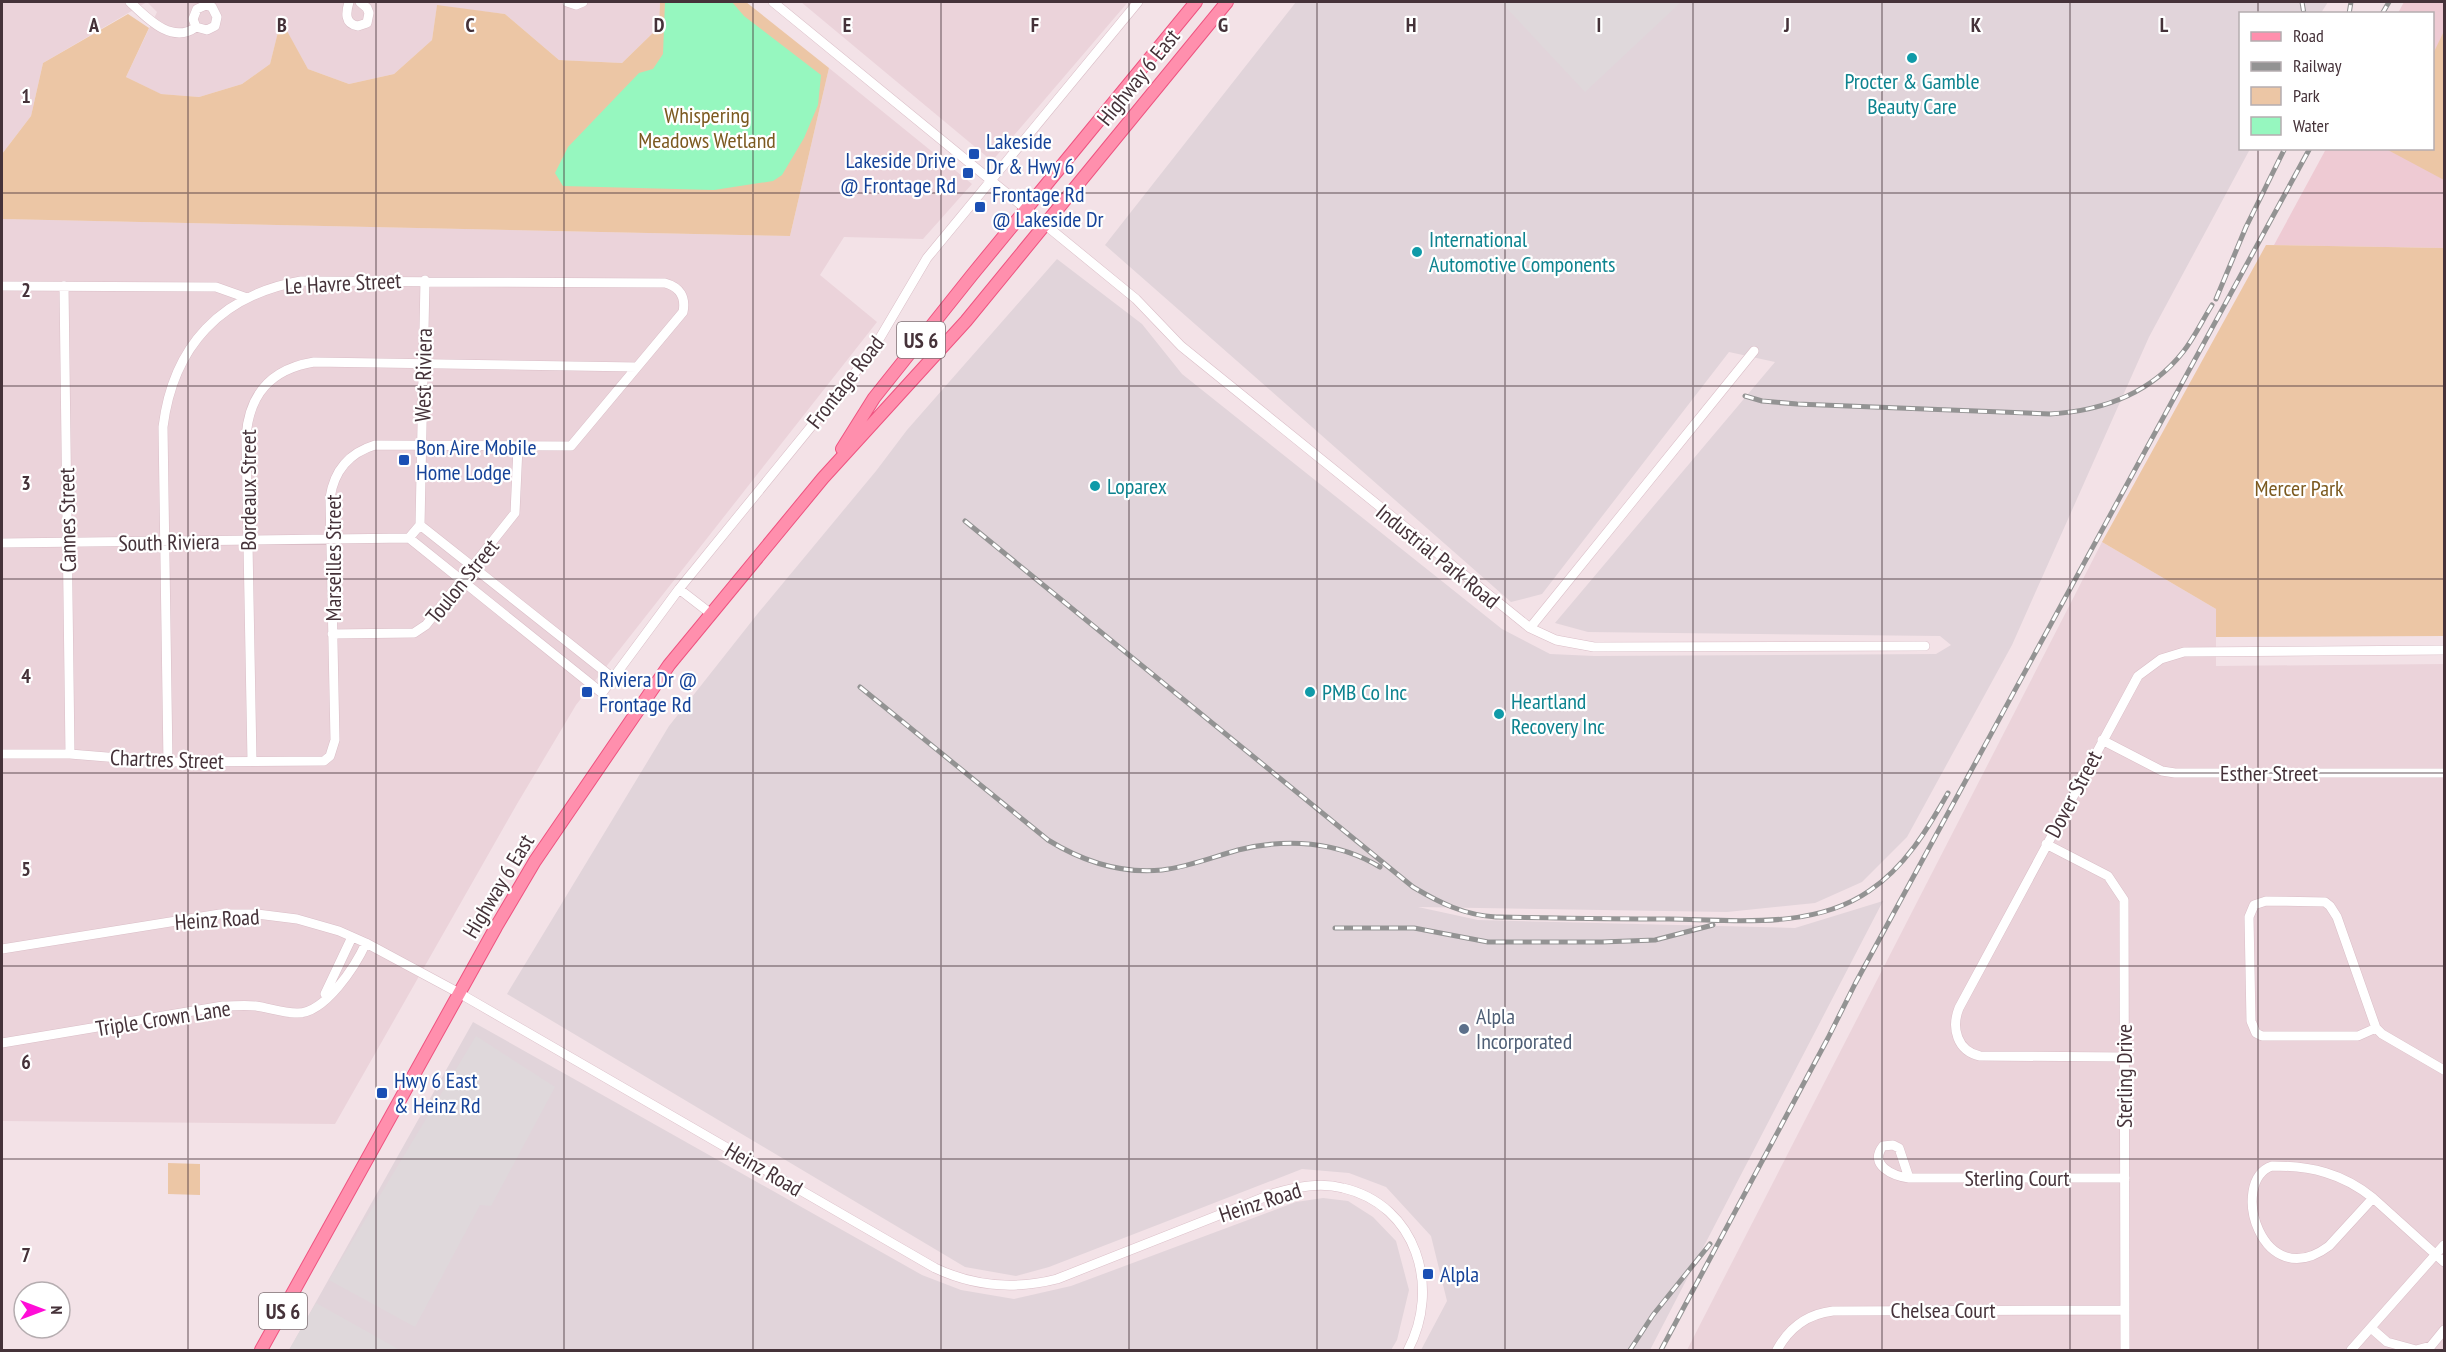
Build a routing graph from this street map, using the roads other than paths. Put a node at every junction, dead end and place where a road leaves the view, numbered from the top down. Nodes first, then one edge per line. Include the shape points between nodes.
1 (130, 2) edge
2 (350, 2) edge
3 (360, 2) edge
4 (567, 2) edge
5 (584, 2) edge
6 (772, 2) edge
7 (1138, 2) edge
8 (1196, 2) edge
9 (1227, 2) edge
10 (196, 27) dead end
11 (991, 179) junction
12 (1026, 209) junction
13 (1045, 224) junction
14 (425, 280) junction
15 (2, 285) edge
16 (64, 286) junction
17 (682, 294) joint
18 (248, 298) junction
19 (1754, 351) dead end
20 (423, 364) junction
21 (637, 367) junction
22 (422, 445) junction
23 (518, 447) junction
24 (824, 478) junction
25 (420, 525) junction
26 (409, 538) junction
27 (331, 540) junction
28 (247, 541) junction
29 (165, 542) junction
30 (2, 543) edge
31 (67, 543) junction
32 (473, 567) junction
33 (462, 580) junction
34 (679, 589) junction
35 (710, 613) junction
36 (1530, 628) junction
37 (332, 633) junction
38 (1925, 646) dead end
39 (2445, 650) edge
40 (613, 678) junction
41 (2102, 740) junction
42 (2, 753) edge
43 (70, 754) junction
44 (330, 756) joint
45 (252, 761) junction
46 (168, 762) junction
47 (2445, 773) edge
48 (2046, 844) junction
49 (352, 937) junction
50 (366, 943) junction
51 (2, 949) edge
52 (459, 993) junction
53 (322, 1002) junction
54 (2376, 1028) junction
55 (2, 1043) edge
56 (2124, 1057) junction
57 (2445, 1070) edge
58 (1909, 1178) dead end
59 (2125, 1178) junction
60 (2373, 1198) junction
61 (2445, 1245) edge
62 (2436, 1254) junction
63 (2445, 1262) edge
64 (2125, 1310) junction
65 (2371, 1328) junction
66 (2445, 1330) edge
67 (261, 1350) edge
68 (1408, 1350) edge
69 (1777, 1350) edge
70 (2125, 1350) edge
71 (2351, 1350) edge
72 (2416, 1350) edge

1 - 10 street via 169,32 185,34
2 - 3 street via 346,16 358,26 369,18 368,8
4 - 5 street
6 - 11 street, Industrial Park Road
7 - 11 street, Frontage Road
8 - 12 main road, Highway 6 East / US 6
9 - 13 main road, Highway 6 East / US 6
11 - 12 street, Industrial Park Road
11 - 34 street, Frontage Road via 927,258 871,353
12 - 13 street, Industrial Park Road
12 - 24 main road, Highway 6 East / US 6 via 874,398
13 - 24 main road, Highway 6 East / US 6 via 966,321
13 - 36 street, Industrial Park Road via 1136,299 1181,346
14 - 17 street, Le Havre Street via 665,283
14 - 18 street, Le Havre Street via 301,280
14 - 20 street, West Riviera
15 - 16 street
16 - 18 street via 216,287
16 - 31 street, Cannes Street
17 - 21 street, Marseilles Street via 682,312
18 - 29 street, Le Havre Street via 208,325 174,378 163,427
19 - 36 street
20 - 21 street, Bordeaux Street
20 - 22 street, West Riviera
20 - 28 street, Bordeaux Street via 314,362 292,367 268,383 255,399 246,428
21 - 23 street, Marseilles Street via 572,446
22 - 23 street, Marseilles Street
22 - 25 street, West Riviera
22 - 27 street, Marseilles Street via 375,446 348,459 332,488
23 - 32 street, Toulon Street via 515,513
24 - 35 main road, Highway 6 East / US 6
25 - 26 street
25 - 32 street
26 - 27 street, South Riviera
26 - 33 street
27 - 28 street, South Riviera
27 - 37 street, Marseilles Street
28 - 29 street, South Riviera
28 - 45 street, Bordeaux Street
29 - 31 street, South Riviera
29 - 46 street, Le Havre Street
30 - 31 street, South Riviera
31 - 43 street, Cannes Street
32 - 33 street, Toulon Street
32 - 40 street
33 - 37 street, Toulon Street via 426,626 414,633
33 - 40 street, Frontage Road via 602,693
34 - 35 street
34 - 40 street, Frontage Road
35 - 52 main road, Highway 6 East / US 6 via 669,665 546,844
36 - 38 street, Industrial Park Road via 1556,640 1594,647
37 - 44 street, Marseilles Street via 335,740
39 - 41 street, Dover Street via 2172,654 2152,663 2138,676
41 - 47 street, Esther Street via 2156,768 2175,773
41 - 48 street, Dover Street
42 - 43 street, Chartres Street
43 - 46 street, Chartres Street
44 - 45 street, Chartres Street via 316,762
45 - 46 street, Chartres Street
48 - 56 street, Sterling Drive via 2108,876 2124,900
48 - 56 street, Dover Street via 1959,1008 1955,1022 1957,1038 1969,1052 1980,1056
49 - 50 street, Heinz Road
49 - 51 street, Heinz Road via 297,919 240,913
49 - 53 street
50 - 52 street, Heinz Road
50 - 53 street, Triple Crown Lane via 352,971
52 - 67 main road, Highway 6 East / US 6
52 - 68 street, Heinz Road via 935,1268 984,1285 1020,1286 1057,1279 1292,1188 1326,1185 1354,1191 1396,1218 1419,1260 1423,1309
53 - 55 street, Triple Crown Lane via 306,1013 223,1006
54 - 54 street via 2330,906 2317,901 2266,901 2254,905 2249,917 2251,1021 2256,1033 2358,1036
54 - 57 street
56 - 59 street, Sterling Drive
58 - 59 street, Sterling Court
59 - 64 street, Sterling Drive
60 - 60 street via 2331,1173 2272,1166 2256,1178 2254,1219 2261,1237 2274,1250 2303,1258 2329,1246
60 - 62 street
61 - 62 street
62 - 63 street
62 - 65 street
64 - 69 street, Chelsea Court via 1833,1311 1800,1322
64 - 70 street, Sterling Drive
65 - 71 street
65 - 72 street via 2387,1342
66 - 72 street via 2431,1346

